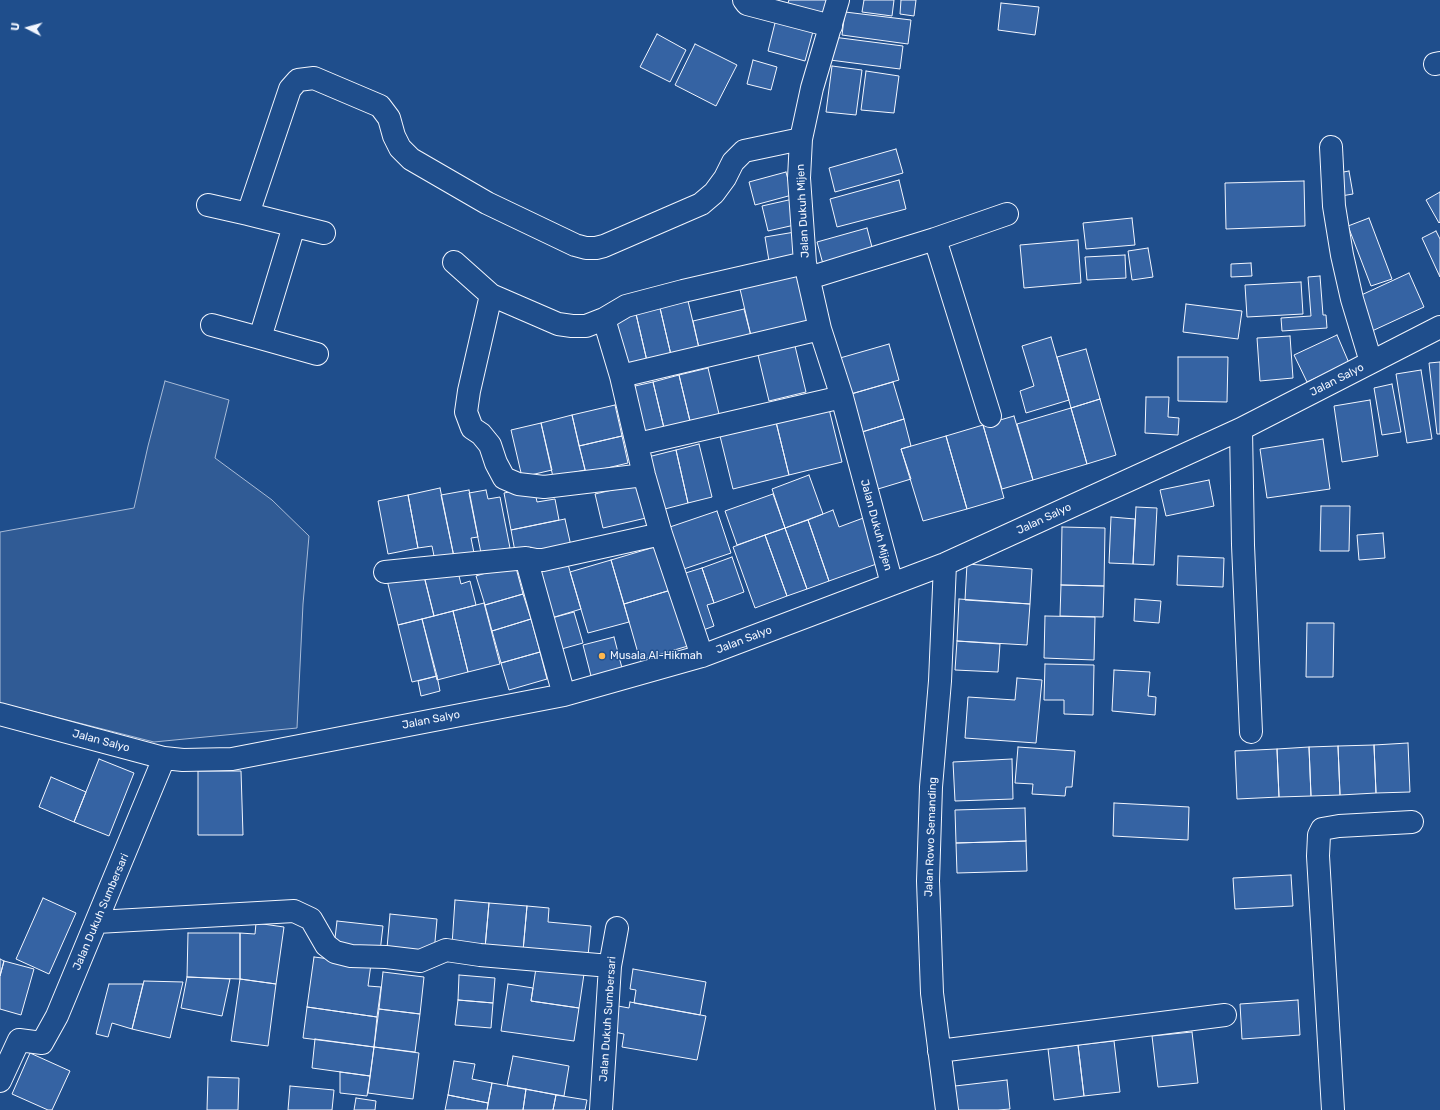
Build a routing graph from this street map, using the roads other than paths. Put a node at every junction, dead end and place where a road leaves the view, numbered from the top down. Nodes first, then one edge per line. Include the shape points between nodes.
1 (744, 0) edge
2 (838, 0) edge
3 (831, 26) junction
4 (801, 139) junction
5 (1331, 146) dead end
6 (208, 205) dead end
7 (248, 214) junction
8 (1007, 214) dead end
9 (294, 226) junction
10 (324, 233) dead end
11 (935, 239) junction
12 (454, 262) dead end
13 (807, 271) junction
14 (491, 295) junction
15 (604, 319) junction
16 (212, 325) dead end
17 (1440, 327) edge
18 (820, 330) junction
19 (260, 338) junction
20 (317, 354) dead end
21 (1371, 362) junction
22 (621, 376) junction
23 (842, 396) junction
24 (990, 416) dead end
25 (1241, 429) junction
26 (638, 444) junction
27 (644, 475) junction
28 (661, 534) junction
29 (526, 558) junction
30 (945, 564) junction
31 (385, 572) dead end
32 (892, 584) junction
33 (702, 656) junction
34 (564, 695) junction
35 (0, 714) edge
36 (1251, 732) dead end
37 (164, 758) junction
38 (1412, 822) dead end
39 (97, 922) junction
40 (617, 928) dead end
41 (610, 966) junction
42 (1225, 1015) dead end
43 (10, 1038) edge
44 (939, 1051) junction
45 (0, 1081) edge
46 (601, 1110) edge
47 (947, 1110) edge
48 (1333, 1110) edge

1 - 3 street via 747,4
2 - 3 street, Jalan Dukuh Mijen
3 - 4 street, Jalan Dukuh Mijen via 812,88
4 - 7 street via 744,151 733,162 714,193 701,204 604,246 586,248 487,203 411,159 400,148 389,118 380,106 314,78 298,80 290,89
4 - 13 street, Jalan Dukuh Mijen via 799,178
5 - 21 street via 1334,206 1342,255
6 - 7 street
7 - 9 street
8 - 11 street
9 - 10 street
9 - 19 street
11 - 13 street
11 - 24 street
12 - 14 street
13 - 15 street via 683,291 626,306
13 - 18 street, Jalan Dukuh Mijen
14 - 15 street via 558,324 586,326
14 - 27 street via 466,412 472,428 490,445 504,478 518,484 544,487
15 - 22 street
16 - 19 street
17 - 21 street, Jalan Salyo
18 - 22 street
18 - 23 street, Jalan Dukuh Mijen
19 - 20 street
21 - 25 street, Jalan Salyo
22 - 26 street
23 - 26 street
23 - 32 street, Jalan Dukuh Mijen
25 - 30 street, Jalan Salyo
25 - 36 street
26 - 27 street
27 - 28 street
28 - 29 street via 543,560
28 - 33 street
29 - 31 street
29 - 34 street
30 - 32 street, Jalan Salyo
30 - 44 street, Jalan Rowo Semanding via 940,681 931,788 928,882 932,993
32 - 33 street, Jalan Salyo
33 - 34 street, Jalan Salyo
34 - 37 street, Jalan Salyo via 232,758
35 - 37 street, Jalan Salyo
37 - 39 street, Jalan Dukuh Sumbersari
38 - 48 street via 1339,826 1322,829 1319,835 1318,856
39 - 41 street via 294,911 311,919 326,945 335,952 351,956 420,961 446,950
39 - 43 street, Jalan Dukuh Sumbersari via 57,1016 42,1042
40 - 41 street, Jalan Dukuh Sumbersari
41 - 46 street, Jalan Dukuh Sumbersari
42 - 44 street
43 - 45 street, Jalan Dukuh Sumbersari
44 - 47 street, Jalan Rowo Semanding

